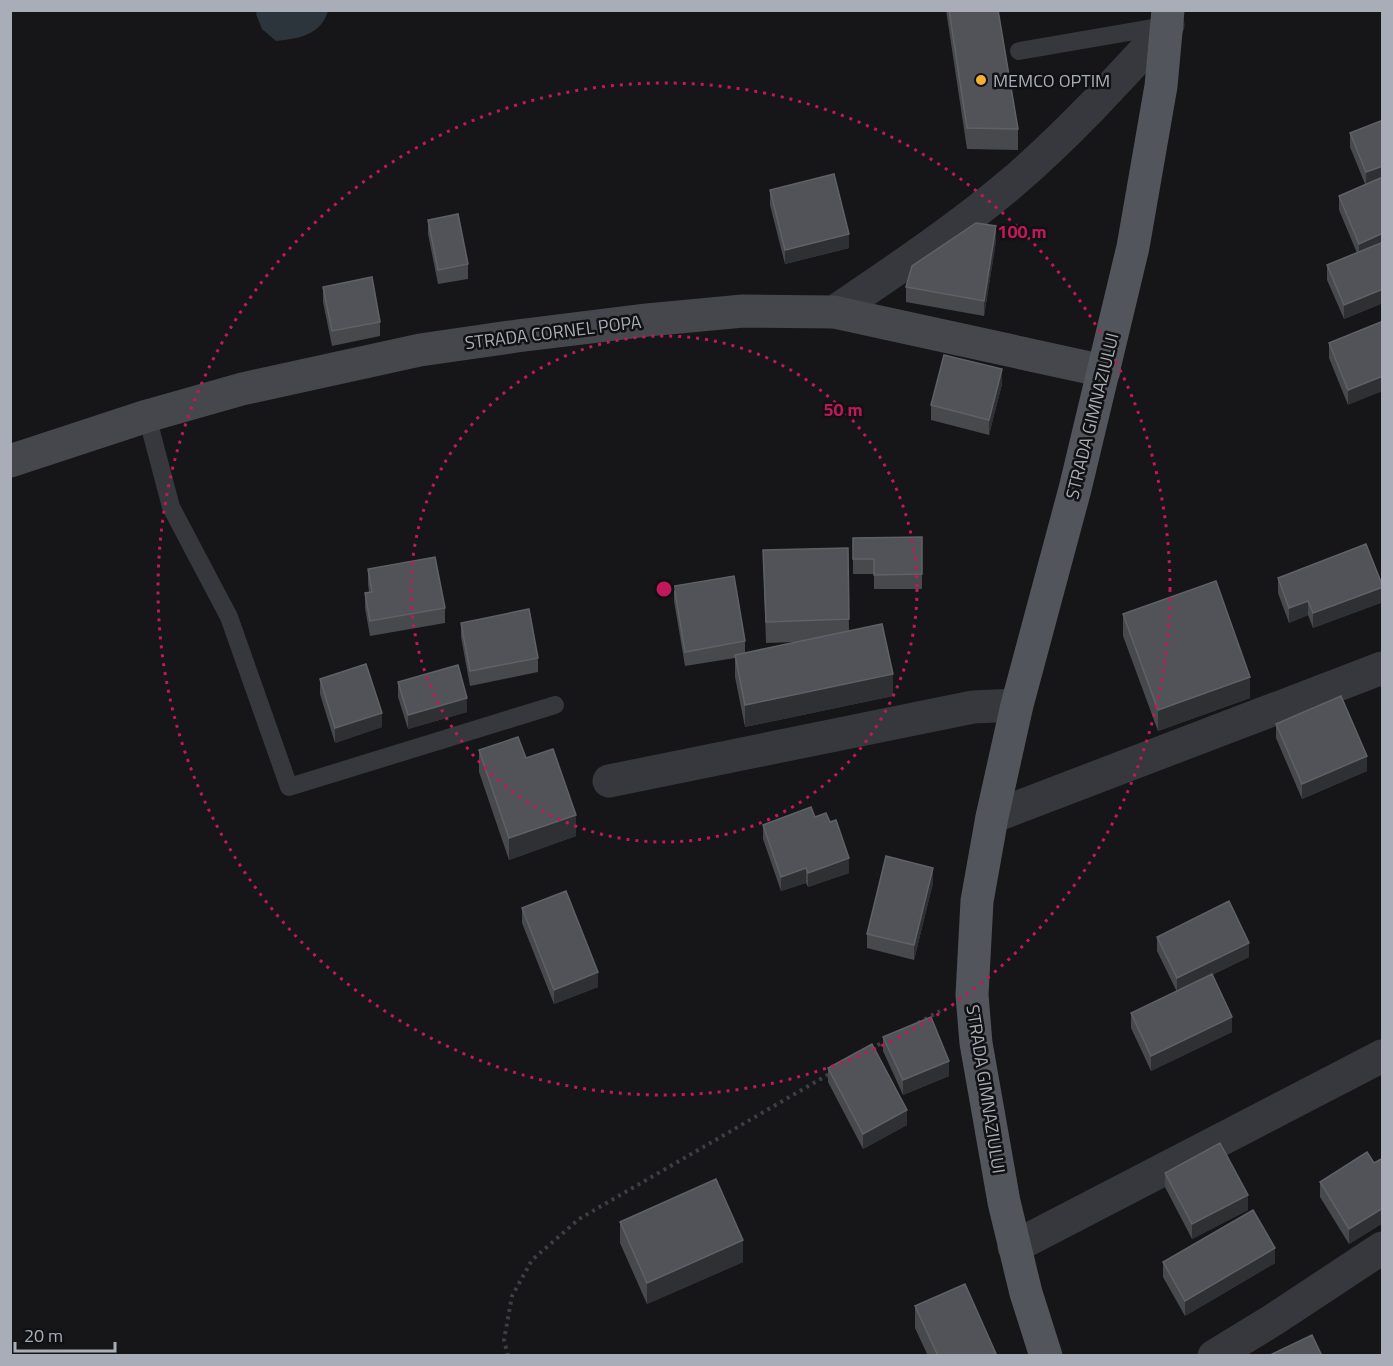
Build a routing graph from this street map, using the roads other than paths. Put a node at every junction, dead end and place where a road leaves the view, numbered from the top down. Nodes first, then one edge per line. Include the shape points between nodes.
1 (1168, 18) edge
2 (1019, 51) dead end
3 (834, 312) junction
4 (1104, 371) junction
5 (147, 416) junction
6 (10, 461) edge
7 (1383, 668) edge
8 (555, 705) dead end
9 (1017, 705) junction
10 (609, 781) dead end
11 (992, 817) junction
12 (1383, 1056) edge
13 (1014, 1247) junction
14 (1383, 1248) edge
15 (1046, 1356) edge
16 (1214, 1356) edge

1 - 2 lane
1 - 3 street via 1059,140 1007,186 944,237
1 - 4 main road, STRADA GIMNAZIULUI via 1133,247
3 - 4 main road, STRADA CORNEL POPA
3 - 5 main road, STRADA CORNEL POPA via 743,311 420,350 242,389
4 - 9 main road, STRADA GIMNAZIULUI
5 - 6 main road, STRADA CORNEL POPA
5 - 8 lane via 171,507 229,617 289,787
7 - 11 street
9 - 10 street via 973,707
9 - 11 main road, STRADA GIMNAZIULUI
11 - 13 main road, STRADA GIMNAZIULUI via 977,902 972,995 976,1043
12 - 13 street
13 - 15 main road, STRADA GIMNAZIULUI
14 - 16 street

